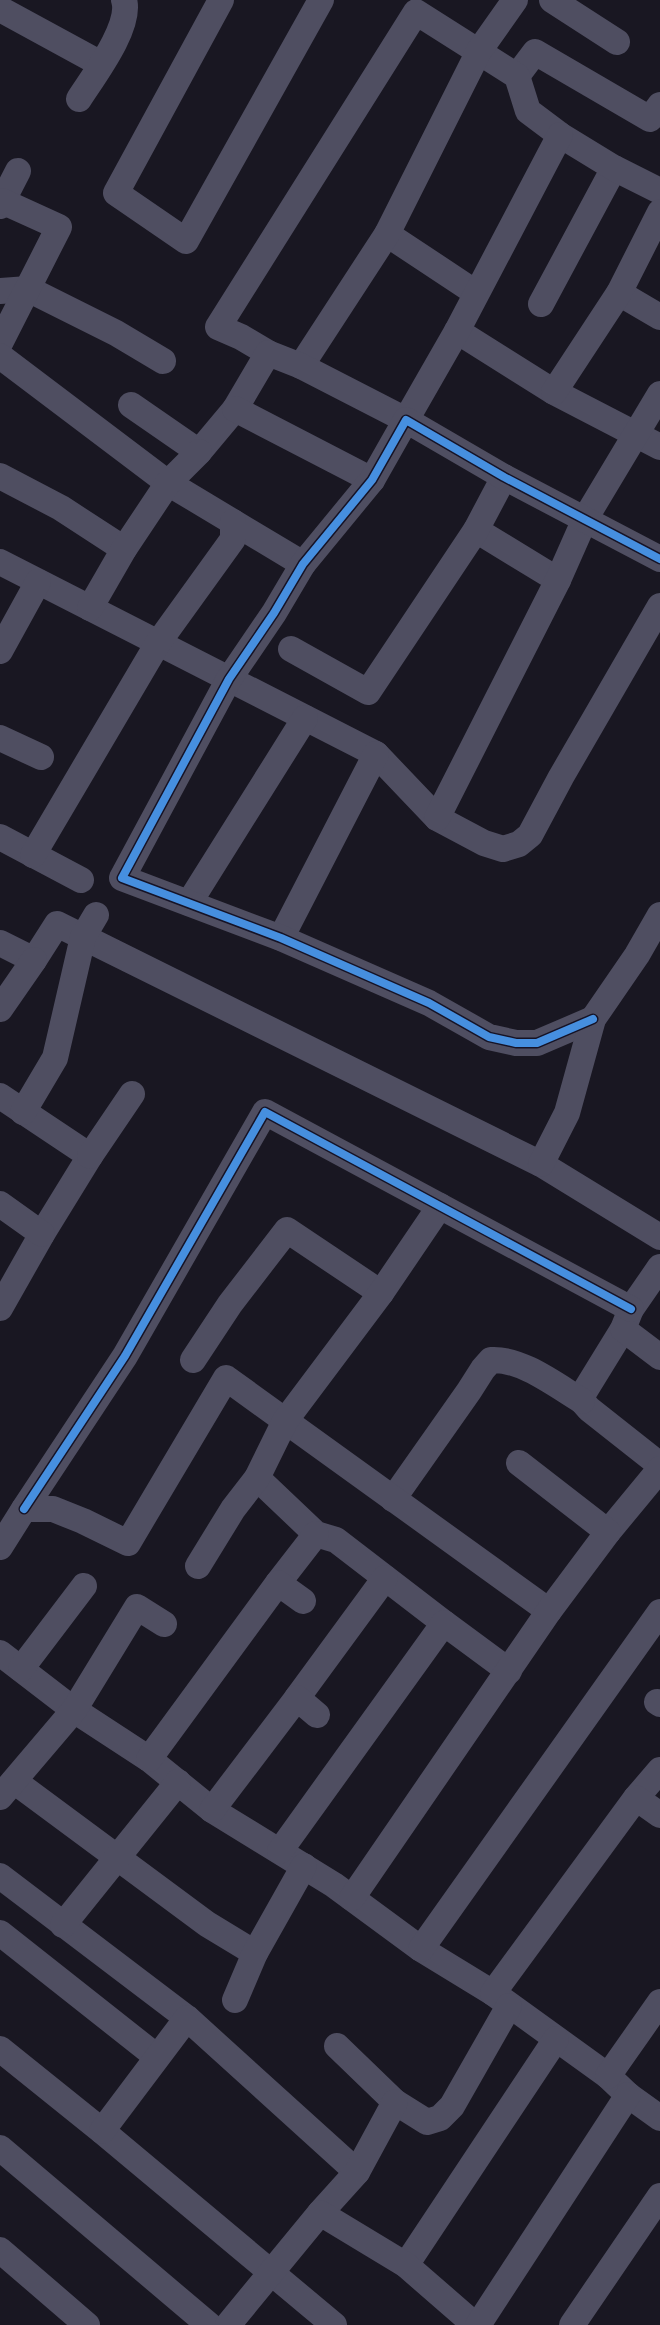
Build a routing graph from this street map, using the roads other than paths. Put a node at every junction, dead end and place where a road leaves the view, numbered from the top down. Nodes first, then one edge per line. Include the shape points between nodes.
1 (124, 0) edge
2 (221, 0) edge
3 (321, 0) edge
4 (515, 0) edge
5 (552, 0) edge
6 (418, 6) edge
7 (0, 9) edge
8 (617, 42) dead end
9 (479, 51) junction
10 (101, 64) junction
11 (517, 76) junction
12 (79, 99) dead end
13 (660, 105) edge
14 (560, 135) junction
15 (614, 168) junction
16 (18, 171) dead end
17 (660, 191) edge
18 (1, 203) edge
19 (660, 212) edge
20 (387, 234) junction
21 (28, 289) junction
22 (0, 291) edge
23 (476, 293) junction
24 (620, 293) junction
25 (541, 304) dead end
26 (660, 317) edge
27 (457, 331) junction
28 (0, 343) edge
29 (268, 353) junction
30 (0, 357) edge
31 (163, 361) dead end
32 (301, 366) junction
33 (554, 392) junction
34 (660, 394) edge
35 (131, 405) dead end
36 (235, 410) junction
37 (406, 420) junction
38 (636, 434) junction
39 (660, 447) edge
40 (200, 452) junction
41 (0, 476) edge
42 (504, 477) junction
43 (372, 480) junction
44 (168, 483) junction
45 (585, 519) junction
46 (233, 522) junction
47 (476, 530) junction
48 (124, 549) junction
49 (660, 559) edge
50 (0, 562) edge
51 (303, 564) junction
52 (558, 580) junction
53 (38, 582) junction
54 (660, 606) edge
55 (90, 608) junction
56 (158, 643) junction
57 (291, 649) dead end
58 (0, 651) edge
59 (229, 679) junction
60 (305, 718) junction
61 (0, 738) edge
62 (376, 754) junction
63 (41, 757) dead end
64 (437, 818) junction
65 (0, 837) edge
66 (33, 855) junction
67 (81, 880) dead end
68 (189, 903) junction
69 (660, 915) edge
70 (90, 926) junction
71 (281, 938) junction
72 (0, 942) edge
73 (34, 960) junction
74 (0, 1009) edge
75 (593, 1019) junction
76 (132, 1094) dead end
77 (0, 1096) edge
78 (23, 1112) junction
79 (90, 1156) junction
80 (541, 1164) junction
81 (0, 1204) edge
82 (440, 1206) junction
83 (42, 1234) junction
84 (660, 1237) edge
85 (660, 1267) edge
86 (381, 1293) junction
87 (3, 1299) edge
88 (627, 1319) junction
89 (660, 1357) edge
90 (193, 1360) dead end
91 (582, 1401) junction
92 (285, 1421) junction
93 (519, 1463) dead end
94 (660, 1467) edge
95 (257, 1478) junction
96 (393, 1499) junction
97 (24, 1509) junction
98 (608, 1532) junction
99 (316, 1534) junction
100 (0, 1547) edge
101 (198, 1566) dead end
102 (385, 1578) junction
103 (278, 1583) junction
104 (84, 1586) dead end
105 (303, 1601) dead end
106 (549, 1611) junction
107 (660, 1612) edge
108 (444, 1623) junction
109 (164, 1624) dead end
110 (6, 1660) edge
111 (509, 1671) junction
112 (297, 1698) junction
113 (74, 1710) junction
114 (317, 1715) dead end
115 (148, 1759) junction
116 (660, 1770) edge
117 (178, 1782) junction
118 (7, 1789) edge
119 (636, 1798) junction
120 (212, 1810) junction
121 (660, 1815) edge
122 (280, 1851) junction
123 (117, 1859) junction
124 (304, 1866) junction
125 (0, 1876) edge
126 (352, 1898) junction
127 (63, 1925) junction
128 (0, 1933) edge
129 (421, 1949) junction
130 (255, 1953) junction
131 (235, 2000) dead end
132 (501, 2000) junction
133 (660, 2002) edge
134 (187, 2018) junction
135 (556, 2039) junction
136 (337, 2046) dead end
137 (0, 2049) edge
138 (157, 2057) junction
139 (608, 2076) junction
140 (628, 2095) junction
141 (395, 2102) junction
142 (660, 2118) edge
143 (102, 2131) junction
144 (0, 2148) edge
145 (357, 2172) junction
146 (660, 2196) edge
147 (320, 2213) junction
148 (0, 2251) edge
149 (406, 2265) junction
150 (270, 2273) junction
151 (87, 2325) edge
152 (209, 2325) edge
153 (228, 2325) edge
154 (334, 2325) edge
155 (476, 2325) edge
156 (572, 2325) edge

1 - 10 street via 124,21
2 - 3 street via 116,193 186,241
4 - 9 street
5 - 8 street
6 - 9 street
6 - 29 street via 218,327
7 - 10 street
9 - 11 street
9 - 20 street
10 - 12 street
11 - 13 street via 535,52 650,118
11 - 14 street via 528,111
14 - 15 street
14 - 23 street
15 - 17 street
15 - 25 street
16 - 18 street
18 - 21 street via 59,227
19 - 24 street
20 - 23 street
20 - 32 street
21 - 22 street
21 - 28 street
21 - 31 street
23 - 27 street
24 - 26 street
24 - 33 street
27 - 33 street
27 - 37 street
29 - 32 street
29 - 36 street
30 - 44 street
32 - 37 street
33 - 38 street
34 - 38 street
35 - 40 street
36 - 40 street
36 - 43 street
37 - 42 street
37 - 43 street
38 - 39 street
38 - 45 street
40 - 44 street
41 - 48 street via 61,508
42 - 45 street
42 - 47 street
43 - 51 street
44 - 46 street
44 - 48 street
45 - 49 street
45 - 52 street
46 - 51 street
46 - 56 street via 233,539
47 - 52 street
47 - 57 street via 368,692
48 - 55 street
50 - 53 street
51 - 59 street
52 - 64 street
53 - 55 street
53 - 58 street
54 - 64 street via 530,835 503,849
55 - 56 street
56 - 59 street
56 - 66 street
59 - 60 street
59 - 68 street via 122,878
60 - 62 street
60 - 68 street
61 - 63 street
62 - 64 street
62 - 71 street
65 - 66 street
66 - 67 street
68 - 71 street
69 - 75 street via 638,955
70 - 73 street via 57,924
70 - 78 street via 55,1058
70 - 80 street
71 - 75 street via 429,1003 489,1036 537,1042
72 - 73 street
73 - 74 street
75 - 80 street via 567,1113
76 - 79 street
77 - 78 street
78 - 79 street
79 - 83 street
80 - 84 street
81 - 83 street
82 - 86 street
82 - 88 street
82 - 97 street via 265,1112 126,1356
83 - 87 street
85 - 88 street
86 - 90 street via 287,1230
86 - 92 street
88 - 89 street
88 - 91 street
91 - 94 street
91 - 96 street via 517,1364 491,1360
92 - 95 street
92 - 96 street
92 - 97 street via 226,1378 128,1544 53,1509
93 - 98 street
94 - 98 street
95 - 99 street
95 - 101 street
96 - 106 street
97 - 100 street
98 - 106 street
99 - 102 street via 336,1540
99 - 103 street
102 - 108 street
102 - 112 street
103 - 105 street
103 - 115 street
104 - 110 street
106 - 111 street
107 - 129 street
108 - 111 street
108 - 122 street
109 - 113 street via 137,1607
110 - 113 street
111 - 126 street
112 - 114 street
112 - 120 street
113 - 115 street
113 - 118 street
115 - 117 street
116 - 119 street
117 - 120 street
117 - 123 street
118 - 123 street
119 - 121 street
119 - 132 street
120 - 122 street
122 - 124 street
123 - 127 street
123 - 130 street via 207,1924
124 - 126 street
124 - 130 street
125 - 127 street
126 - 129 street
127 - 134 street
128 - 138 street
129 - 132 street
130 - 131 street
132 - 135 street
132 - 141 street via 452,2106 440,2118 427,2122
133 - 139 street
134 - 138 street
134 - 145 street
135 - 139 street
135 - 149 street
136 - 141 street
137 - 143 street
138 - 143 street
139 - 140 street
140 - 142 street
140 - 155 street
141 - 145 street
143 - 150 street
144 - 152 street
145 - 147 street
146 - 156 street
147 - 149 street
147 - 150 street
148 - 151 street
149 - 155 street
150 - 153 street
150 - 154 street

